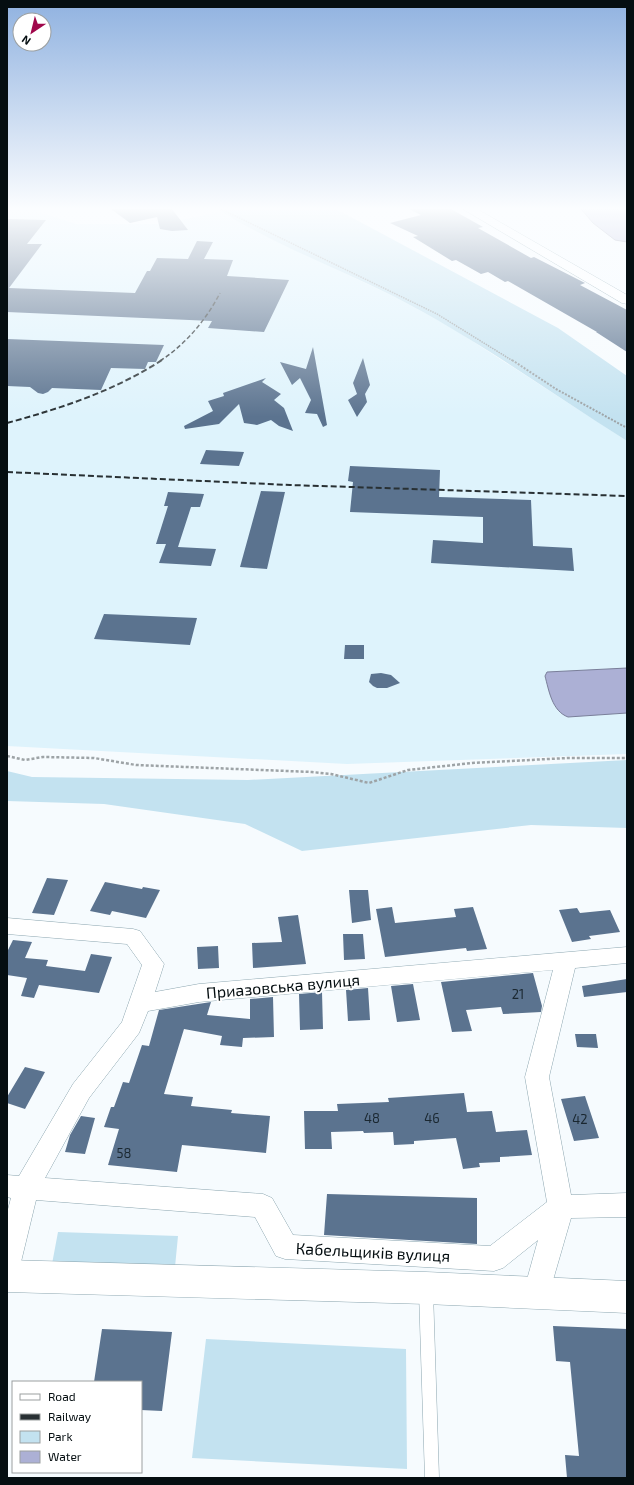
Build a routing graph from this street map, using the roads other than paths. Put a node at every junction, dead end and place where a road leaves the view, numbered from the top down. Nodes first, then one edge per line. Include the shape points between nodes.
1 (589, 278) edge
2 (627, 300) edge
3 (7, 926) edge
4 (627, 955) edge
5 (566, 960) junction
6 (140, 1004) junction
7 (16, 1187) edge
8 (627, 1205) edge
9 (561, 1207) junction
10 (7, 1266) edge
11 (7, 1276) edge
12 (426, 1288) junction
13 (536, 1294) junction
14 (627, 1297) edge
15 (432, 1478) edge

1 - 2 street
3 - 6 street via 133,937 153,964
4 - 5 street, Приазовська вулиця
5 - 6 street, Приазовська вулиця via 199,993
5 - 9 street via 538,1077
6 - 7 street via 131,1027 81,1092
7 - 9 street, Кабельщиків вулиця via 263,1206 286,1247 494,1258
7 - 10 street
8 - 9 street
9 - 13 street
11 - 12 street
12 - 13 street
12 - 15 lane
13 - 14 street

